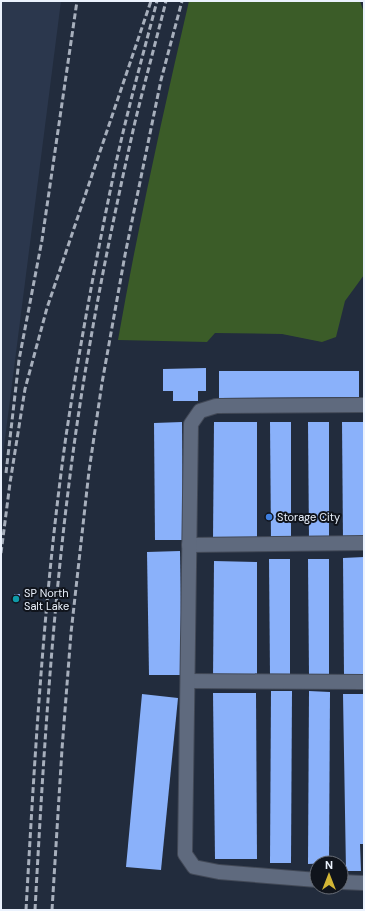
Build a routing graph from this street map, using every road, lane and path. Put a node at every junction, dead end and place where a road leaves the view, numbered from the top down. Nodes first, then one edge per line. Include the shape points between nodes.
1 (364, 404) edge
2 (364, 543) edge
3 (189, 545) junction
4 (188, 681) junction
5 (364, 682) edge
6 (309, 879) edge
7 (349, 882) edge
8 (364, 883) edge

1 - 3 lane via 216,406 200,411 191,424
2 - 3 lane
3 - 4 lane
4 - 5 lane
4 - 6 lane via 185,854 194,867 219,872
7 - 8 lane

